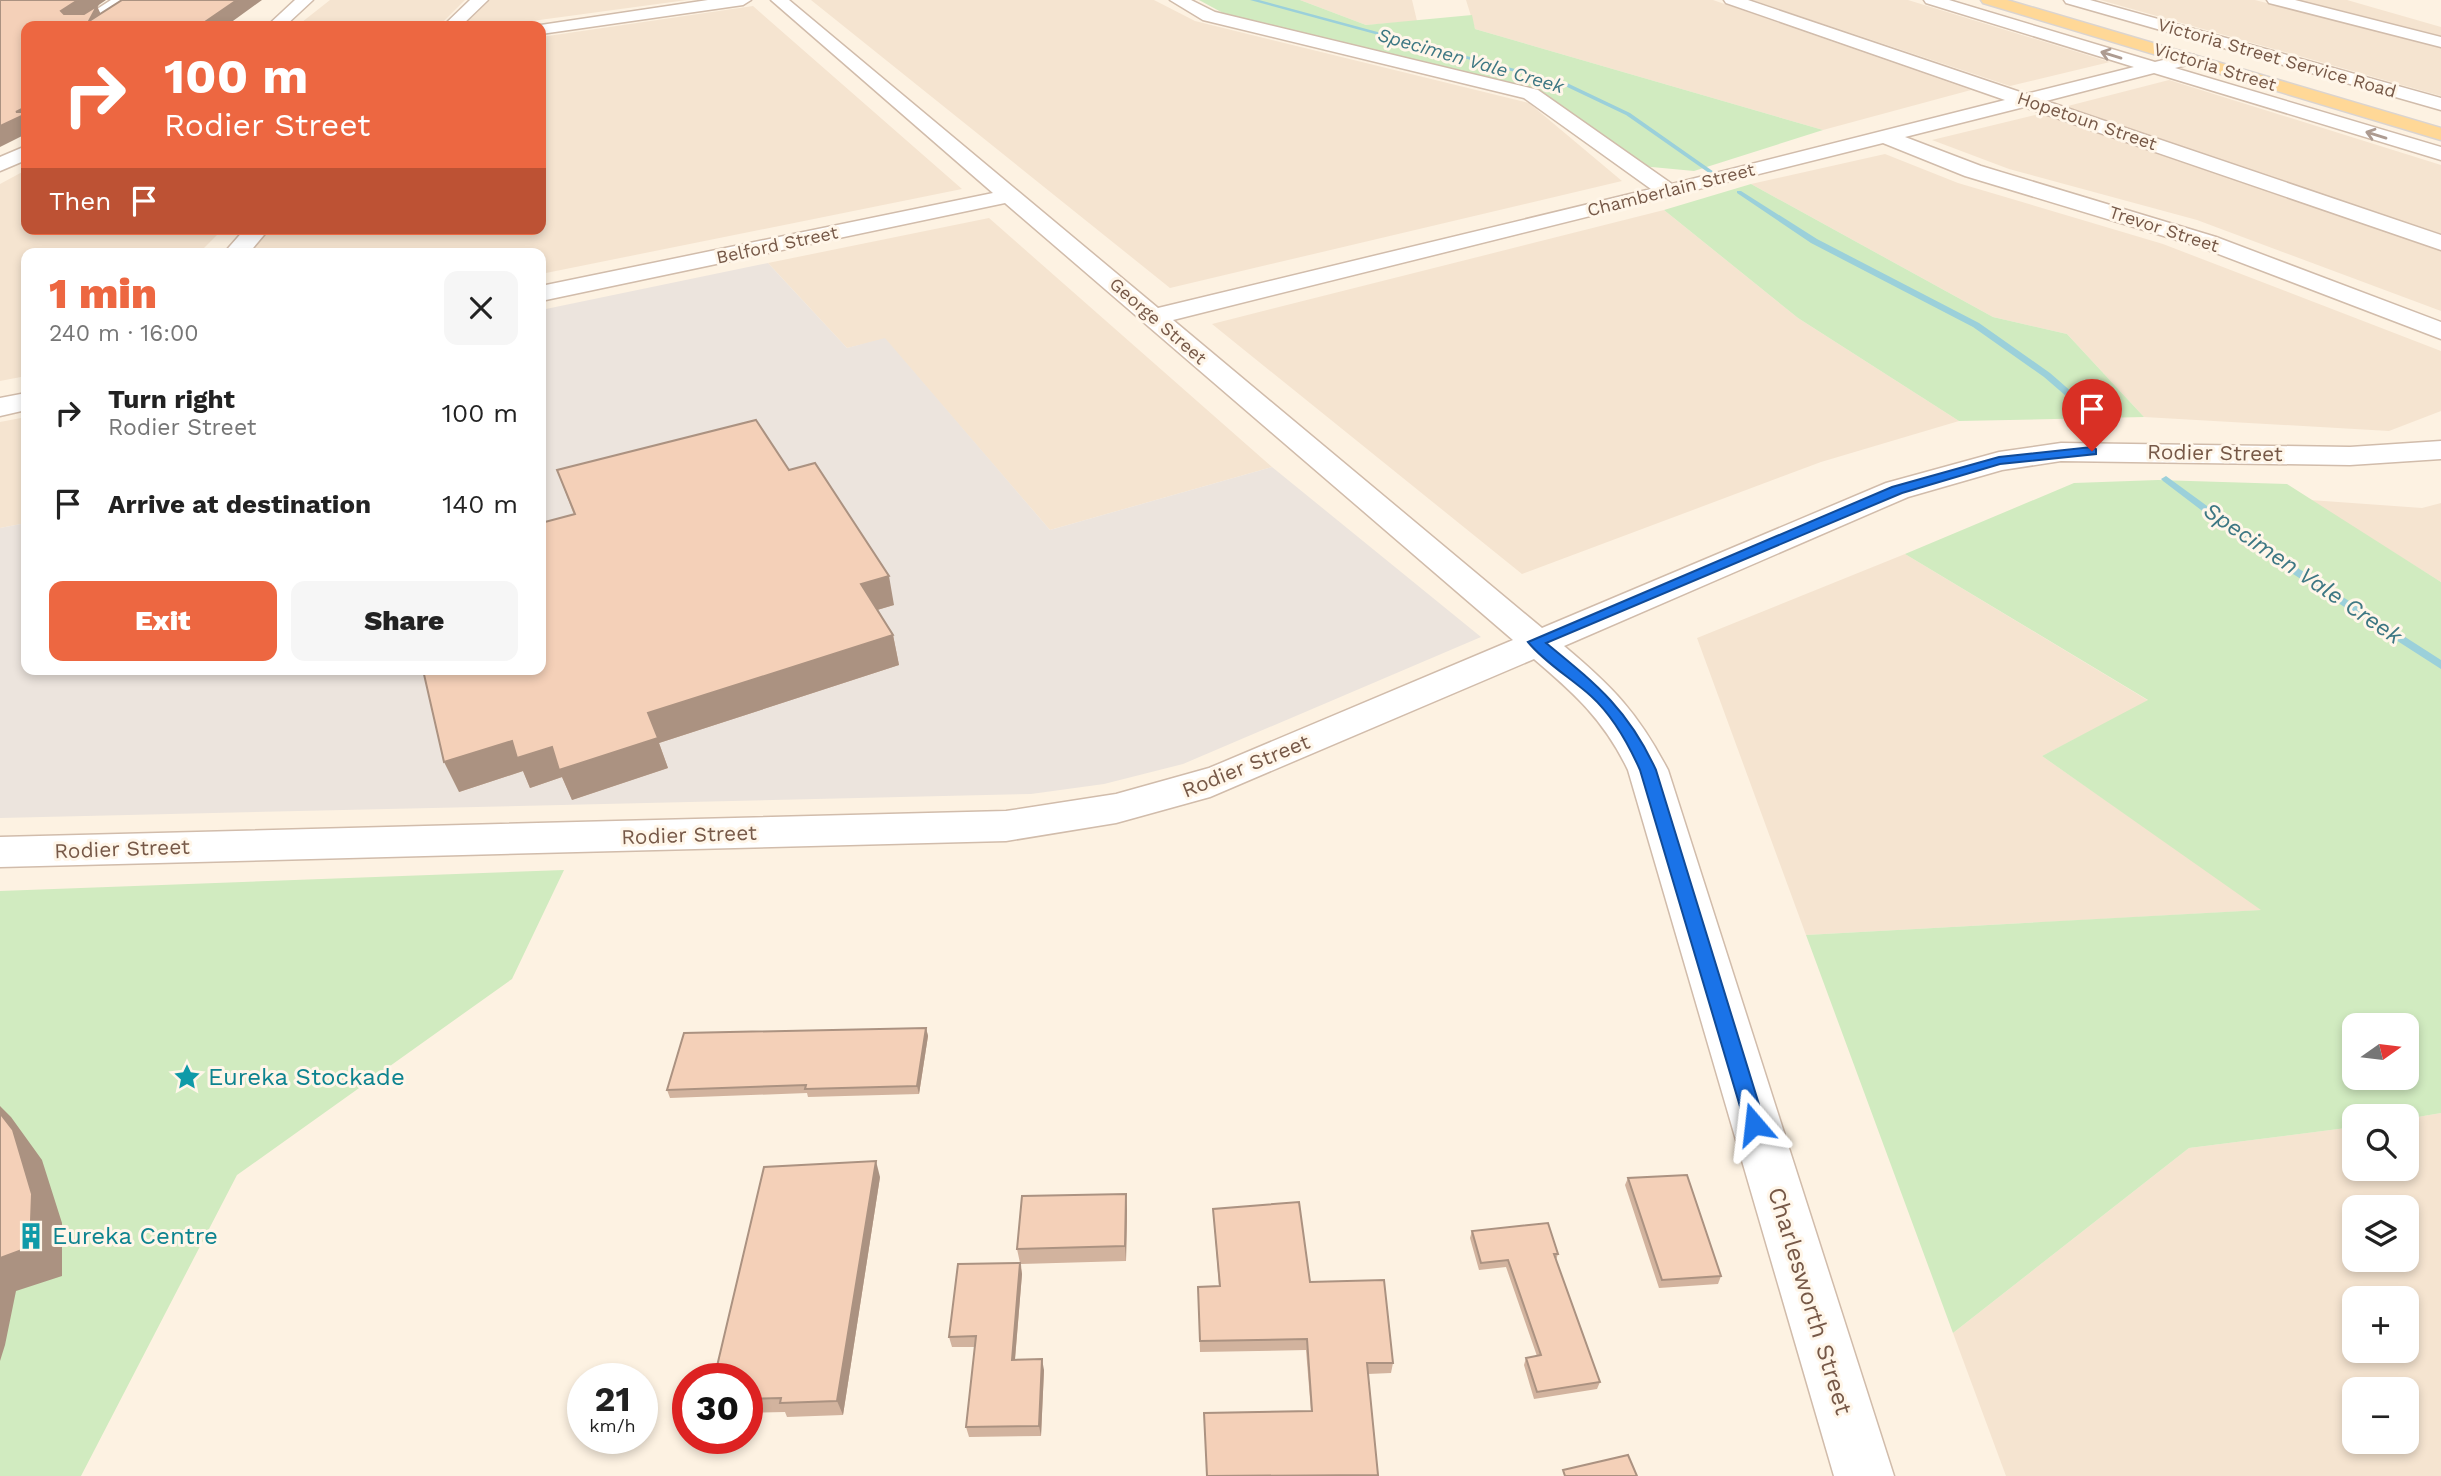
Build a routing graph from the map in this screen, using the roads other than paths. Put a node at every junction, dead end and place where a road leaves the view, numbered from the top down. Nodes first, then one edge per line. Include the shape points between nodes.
1 (122, 0) edge
2 (305, 0) edge
3 (480, 0) edge
4 (743, 0) edge
5 (779, 0) edge
6 (1178, 0) edge
7 (1732, 0) edge
8 (1932, 0) edge
9 (1989, 0) edge
10 (2021, 0) edge
11 (2073, 0) edge
12 (2275, 0) edge
13 (88, 21) edge
14 (280, 21) edge
15 (457, 21) edge
16 (546, 28) edge
17 (2441, 42) edge
18 (2188, 59) junction
19 (2153, 68) junction
20 (2024, 100) junction
21 (2441, 104) edge
22 (2441, 122) edge
23 (2441, 134) edge
24 (1883, 136) junction
25 (2441, 154) edge
26 (1668, 191) junction
27 (1013, 195) junction
28 (252, 235) edge
29 (2441, 243) edge
30 (241, 248) edge
31 (546, 293) edge
32 (1153, 317) junction
33 (2441, 331) edge
34 (21, 403) edge
35 (0, 407) edge
36 (2441, 450) edge
37 (1535, 642) junction
38 (0, 852) edge
39 (1864, 1476) edge

1 - 13 street
2 - 14 street
3 - 15 street
4 - 16 street
5 - 27 street, George Street
6 - 26 street via 1209,16 1531,94
7 - 20 street, Hopetoun Street
19 -> 8 street
9 - 18 main road, Victoria Street
10 - 22 main road, Victoria Street
11 - 21 street, Victoria Street Service Road
12 - 17 street
18 - 19 street, Chamberlain Street
18 - 23 main road, Victoria Street
19 - 20 street, Chamberlain Street
25 -> 19 street
20 - 24 street, Chamberlain Street
20 - 29 street, Hopetoun Street
24 - 26 street, Chamberlain Street
24 - 33 street, Trevor Street via 1973,171 2189,236
26 - 32 street, Chamberlain Street
27 - 31 street, Belford Street
27 - 32 street, George Street
28 - 30 street
32 - 37 street, George Street
34 - 35 street
36 - 37 street, Rodier Street via 2350,456 2092,451 1999,461 1897,490
37 - 38 street, Rodier Street via 1203,785 1144,804 1058,821
37 - 39 street, Charlesworth Street via 1612,708 1648,770

